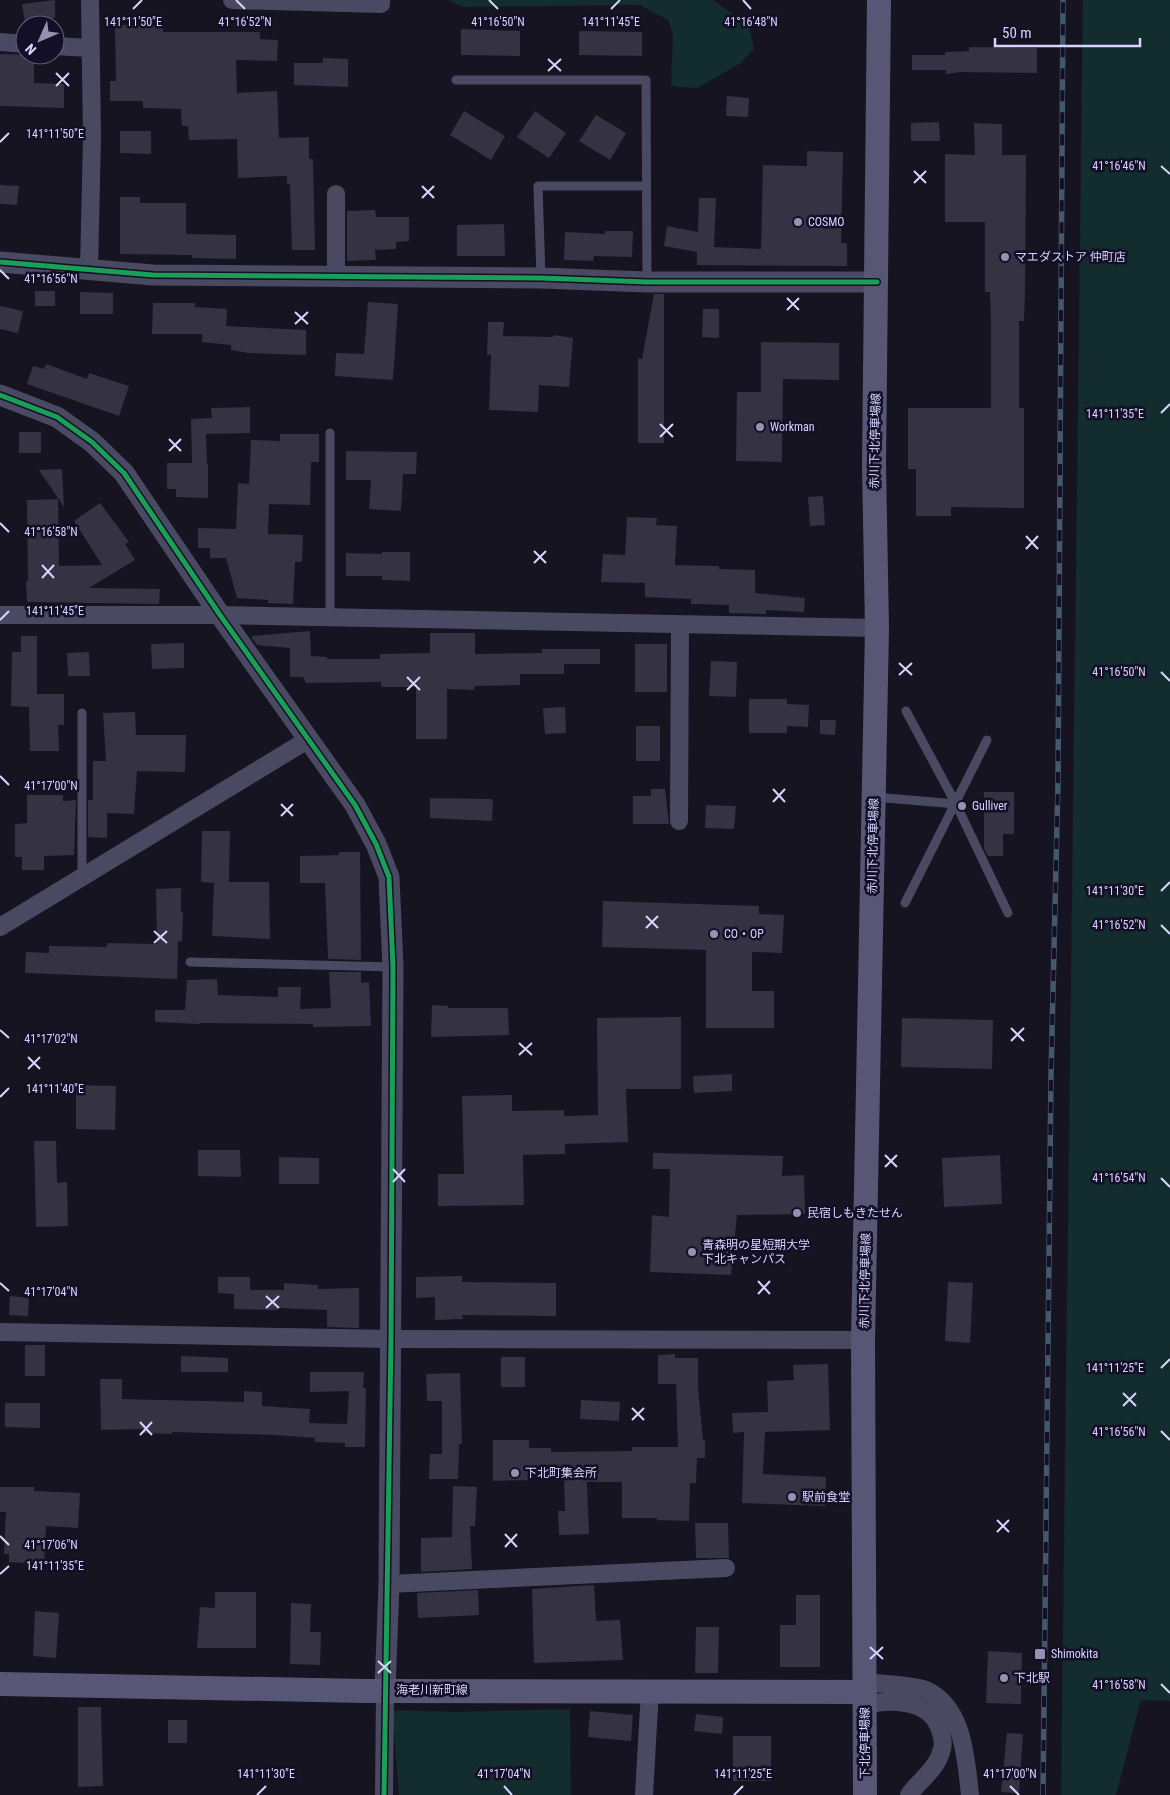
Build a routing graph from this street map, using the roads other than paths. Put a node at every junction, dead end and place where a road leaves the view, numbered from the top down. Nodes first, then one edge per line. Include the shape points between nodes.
1 (90, 0) edge
2 (232, 0) edge
3 (381, 0) edge
4 (879, 0) edge
5 (0, 42) edge
6 (15, 43) edge
7 (65, 47) edge
8 (89, 48) junction
9 (456, 80) dead end
10 (646, 186) junction
11 (336, 194) dead end
12 (0, 262) edge
13 (89, 270) junction
14 (336, 276) junction
15 (541, 278) junction
16 (647, 282) junction
17 (877, 282) junction
18 (0, 395) edge
19 (330, 433) dead end
20 (220, 614) junction
21 (0, 615) edge
22 (330, 617) junction
23 (680, 625) junction
24 (877, 628) junction
25 (906, 711) dead end
26 (82, 713) dead end
27 (309, 739) junction
28 (987, 740) dead end
29 (873, 797) junction
30 (956, 804) junction
31 (679, 821) dead end
32 (82, 877) junction
33 (905, 903) dead end
34 (1008, 914) dead end
35 (0, 927) edge
36 (190, 962) dead end
37 (393, 967) junction
38 (0, 1332) edge
39 (391, 1339) junction
40 (864, 1340) junction
41 (726, 1568) dead end
42 (389, 1584) junction
43 (0, 1684) edge
44 (385, 1690) junction
45 (650, 1690) junction
46 (865, 1693) junction
47 (384, 1795) edge
48 (644, 1795) edge
49 (865, 1795) edge
50 (909, 1795) edge
51 (970, 1795) edge

1 - 8 street
2 - 3 street via 381,4
4 - 17 main road, 赤川下北停車場線
5 - 6 street
7 - 8 street
8 - 13 street via 92,137
9 - 10 lane via 646,80
10 - 15 lane via 538,186
10 - 16 lane
11 - 14 street
12 - 13 street
13 - 14 street via 153,275
14 - 15 street
15 - 16 street
16 - 17 street
17 - 24 main road, 赤川下北停車場線 via 874,465
18 - 20 street via 57,417 92,442 124,473
19 - 22 lane
20 - 21 street
20 - 22 street
20 - 27 street
22 - 23 street
23 - 24 street
23 - 31 street
24 - 29 main road, 赤川下北停車場線
25 - 30 lane
26 - 32 lane
27 - 32 street
27 - 37 street via 355,805 389,877
28 - 30 lane
29 - 30 lane
29 - 40 main road, 赤川下北停車場線
30 - 33 lane
30 - 34 lane
32 - 35 street
36 - 37 lane
37 - 39 street
38 - 39 street
39 - 40 street
39 - 42 street
40 - 46 main road, 赤川下北停車場線
41 - 42 street
42 - 44 street
43 - 44 main road, 海老川新町線
44 - 45 main road, 海老川新町線
44 - 47 street
45 - 46 main road, 海老川新町線
45 - 48 street
46 - 49 main road, 下北停車場線
46 - 50 street via 884,1701 913,1705 930,1712 938,1721 943,1748 932,1771
46 - 51 street via 926,1690 945,1705 960,1732

